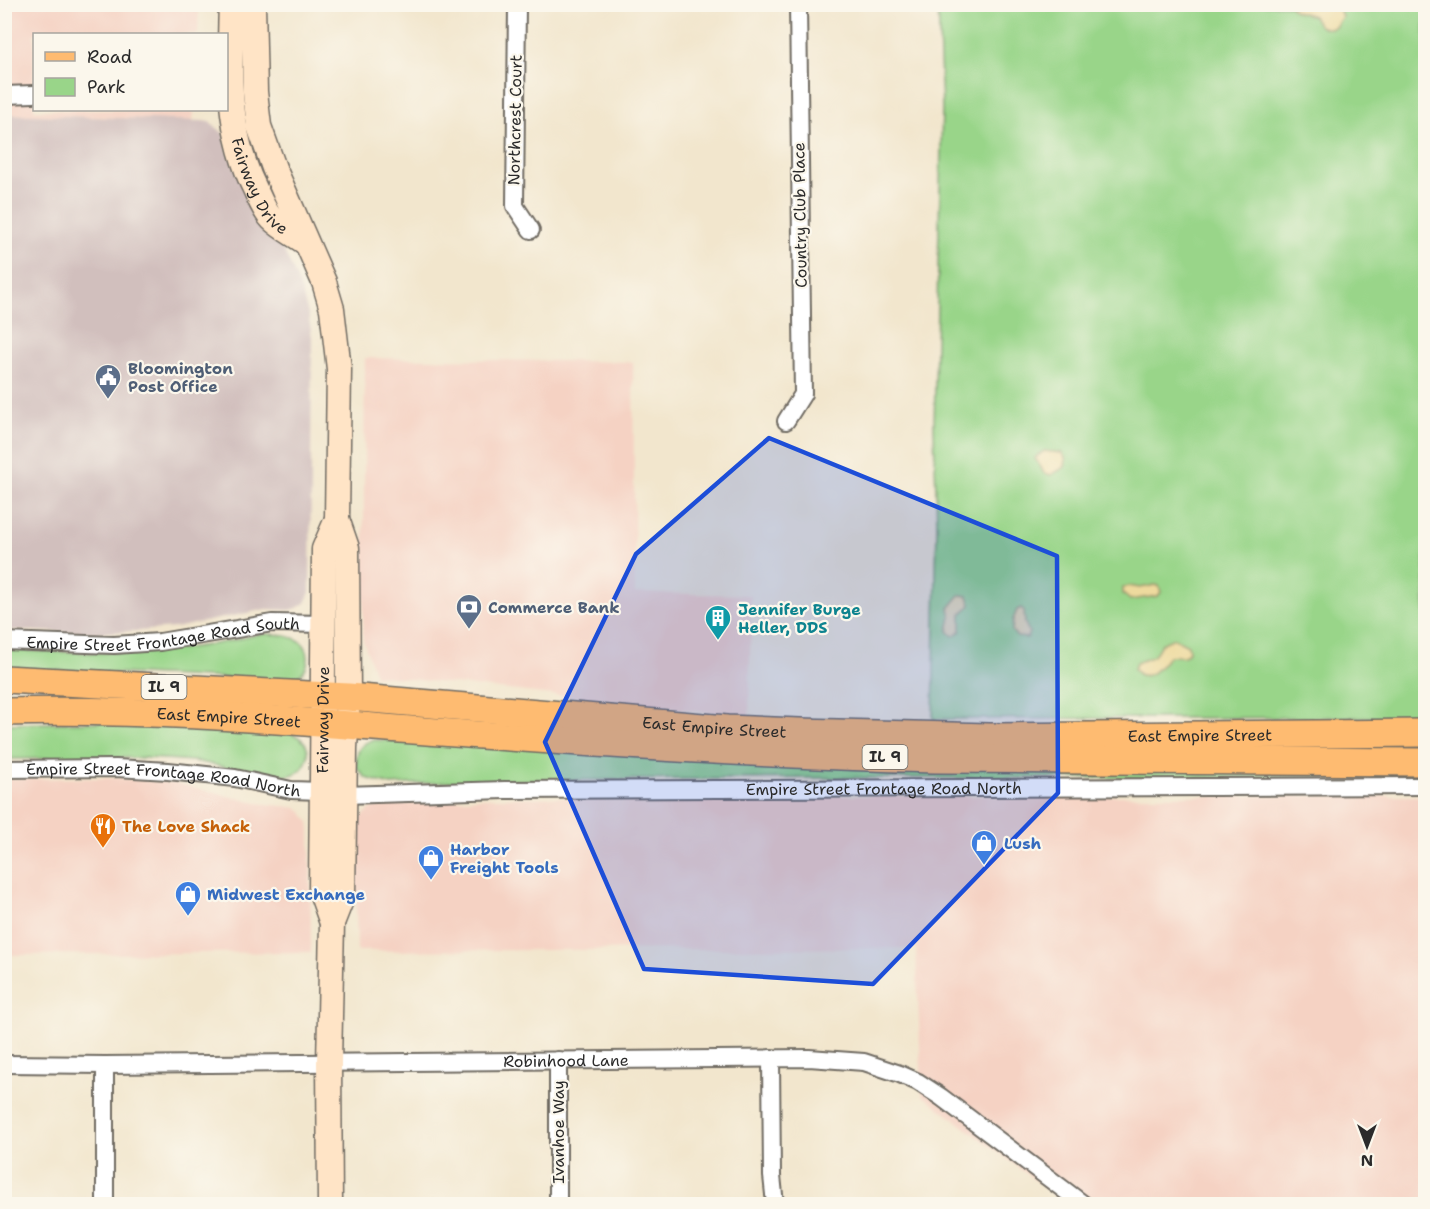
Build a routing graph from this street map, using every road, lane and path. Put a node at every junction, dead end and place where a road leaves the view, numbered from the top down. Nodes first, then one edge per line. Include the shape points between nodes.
1 (231, 4) edge
2 (253, 4) edge
3 (517, 4) edge
4 (798, 4) edge
5 (228, 53) edge
6 (33, 94) edge
7 (4, 95) edge
8 (228, 101) edge
9 (256, 101) junction
10 (531, 230) dead end
11 (307, 244) junction
12 (786, 421) dead end
13 (336, 519) junction
14 (324, 624) junction
15 (4, 641) edge
16 (4, 679) edge
17 (335, 696) junction
18 (4, 712) edge
19 (334, 724) junction
20 (1425, 733) edge
21 (1425, 762) edge
22 (4, 769) edge
23 (1425, 786) edge
24 (333, 793) junction
25 (771, 1058) junction
26 (558, 1060) junction
27 (329, 1063) junction
28 (4, 1065) edge
29 (105, 1065) junction
30 (105, 1204) edge
31 (330, 1204) edge
32 (558, 1204) edge
33 (776, 1204) edge
34 (1083, 1204) edge

1 - 5 main road, Fairway Drive
2 - 9 main road, Fairway Drive
3 - 10 street, Northcrest Court via 515,206
4 - 12 street, Country Club Place via 803,394
5 - 8 main road, Fairway Drive
6 - 7 street
8 - 9 street
8 - 11 main road, Fairway Drive via 240,150 261,202 272,219
9 - 11 main road, Fairway Drive via 266,148
11 - 13 main road, Fairway Drive via 332,309 339,369
13 - 14 main road, Fairway Drive via 324,549
13 - 17 main road, Fairway Drive via 347,548
14 - 15 street, Empire Street Frontage Road South via 272,623 126,645
14 - 17 main road, Fairway Drive
16 - 17 main road, East Empire Street / IL 9
17 - 19 main road, Fairway Drive
17 - 20 main road, East Empire Street / IL 9 via 727,729 882,735
18 - 19 main road, East Empire Street / IL 9 via 93,711
19 - 21 main road, East Empire Street / IL 9 via 859,757
19 - 24 main road, Fairway Drive
22 - 24 street, Empire Street Frontage Road North via 168,771
23 - 24 street, Empire Street Frontage Road North
24 - 27 main road, Fairway Drive via 343,895 332,923
25 - 26 street, Robinhood Lane
25 - 33 street via 772,1176
25 - 34 street, Robinhood Lane via 846,1059 900,1074 934,1092
26 - 27 street, Robinhood Lane
26 - 32 street, Ivanhoe Way
27 - 29 street, Robinhood Lane
27 - 31 main road, Fairway Drive
28 - 29 street, Robinhood Lane
29 - 30 street

